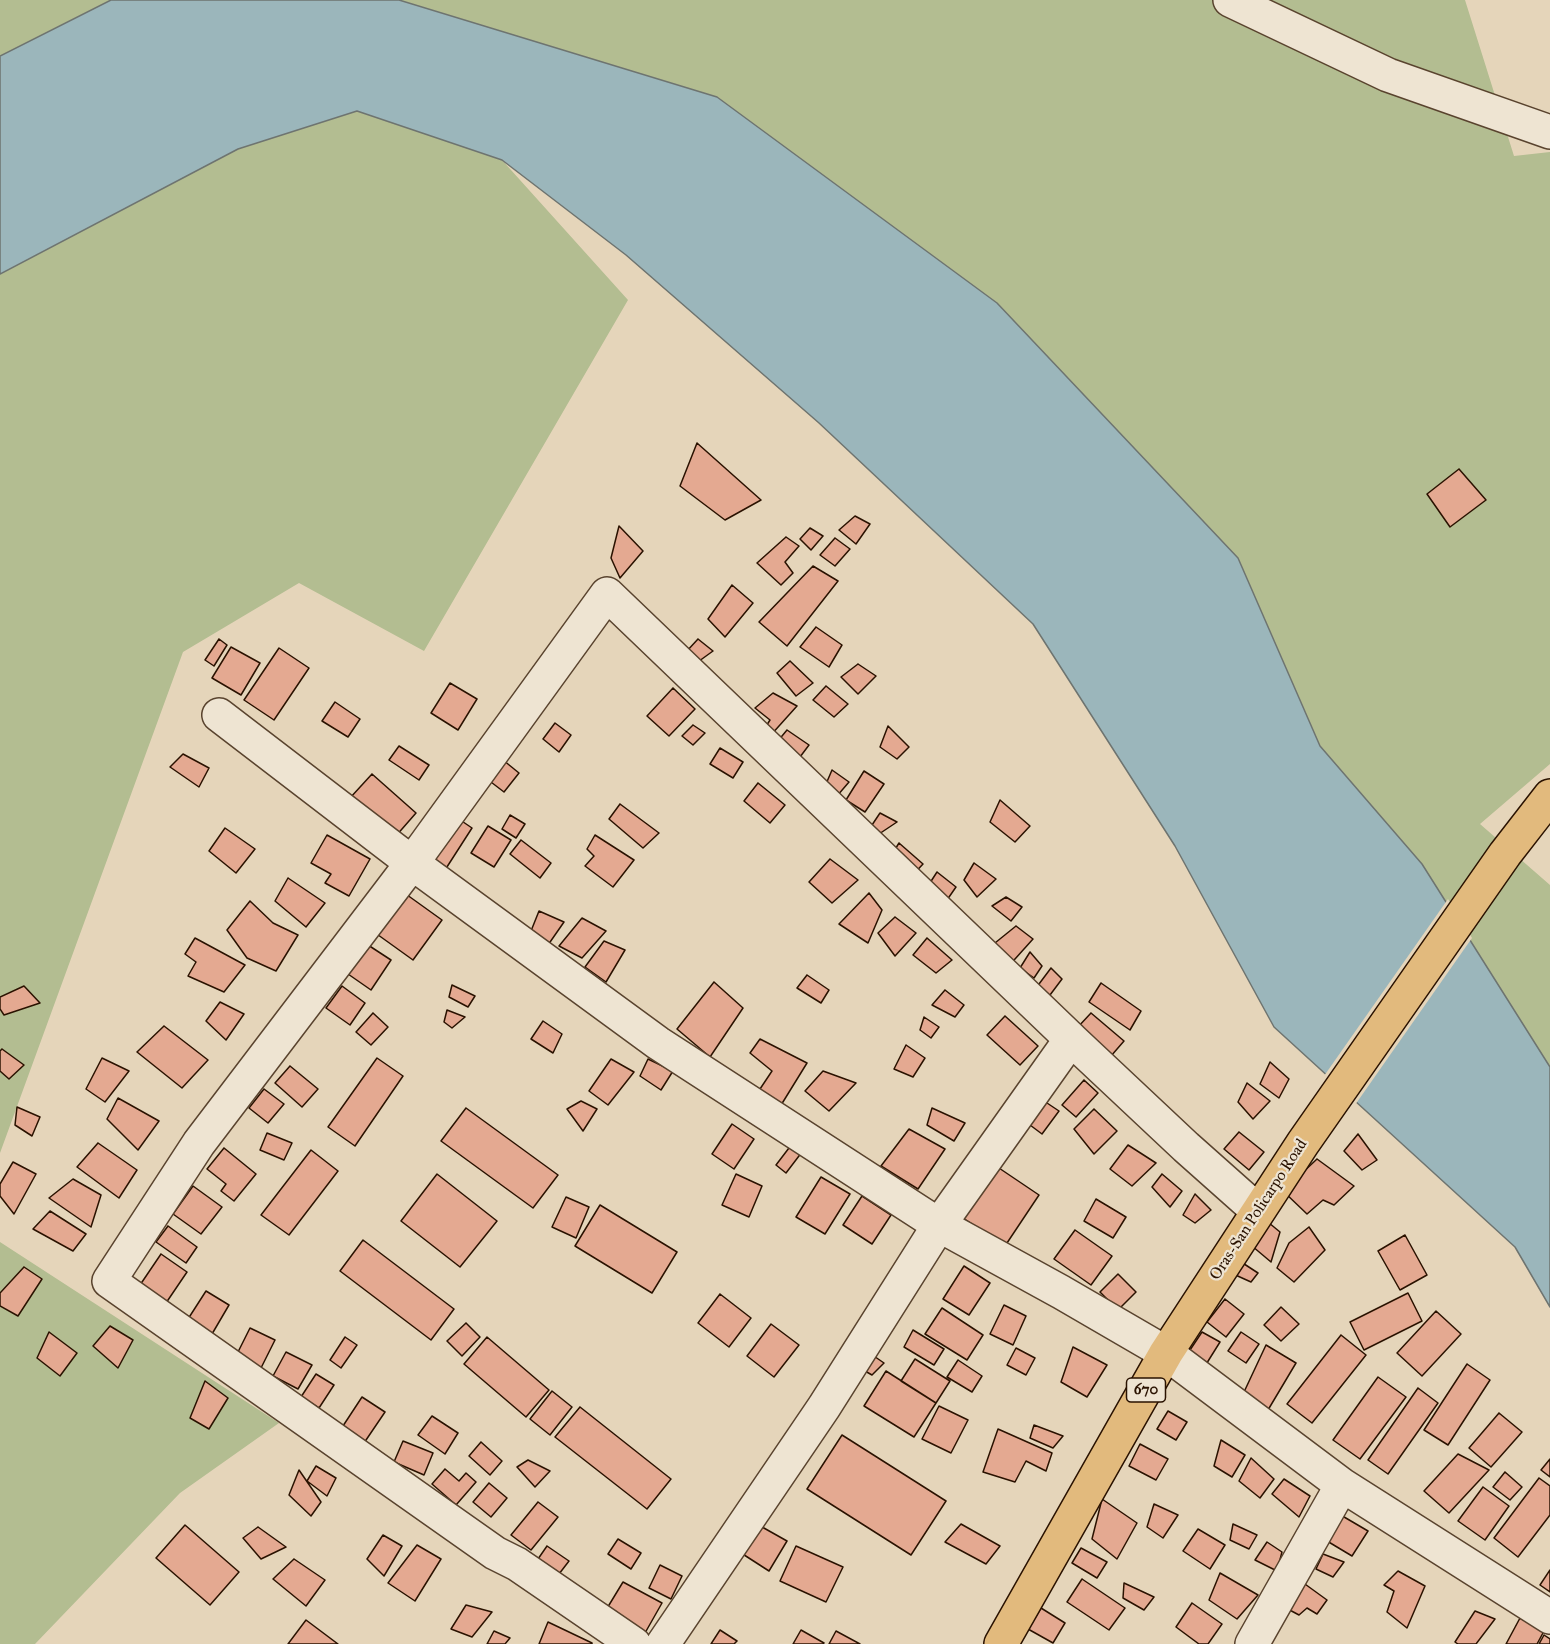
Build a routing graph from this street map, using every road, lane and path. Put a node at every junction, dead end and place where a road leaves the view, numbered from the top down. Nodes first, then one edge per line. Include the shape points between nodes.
1 (1230, 0) edge
2 (1550, 132) edge
3 (219, 715) dead end
4 (1550, 796) edge
5 (412, 863) junction
6 (1071, 1039) junction
7 (1258, 1211) junction
8 (939, 1224) junction
9 (1166, 1353) junction
10 (1342, 1485) junction
11 (1550, 1617) edge
12 (634, 1644) edge
13 (663, 1644) edge
14 (1001, 1644) edge
15 (1252, 1644) edge

1 - 2 street via 1389,75
3 - 5 street
4 - 7 main road, Oras-San Policarpo Road / 670 via 1505,854
5 - 6 street via 607,594
5 - 8 street via 658,1043
5 - 12 street via 199,1143 109,1281 495,1553 518,1564
6 - 7 street
6 - 8 street
7 - 9 main road, Oras-San Policarpo Road / 670
8 - 9 street
8 - 13 street via 824,1407
9 - 10 street
9 - 14 main road, Oras-San Policarpo Road / 670
10 - 11 street
10 - 15 street

